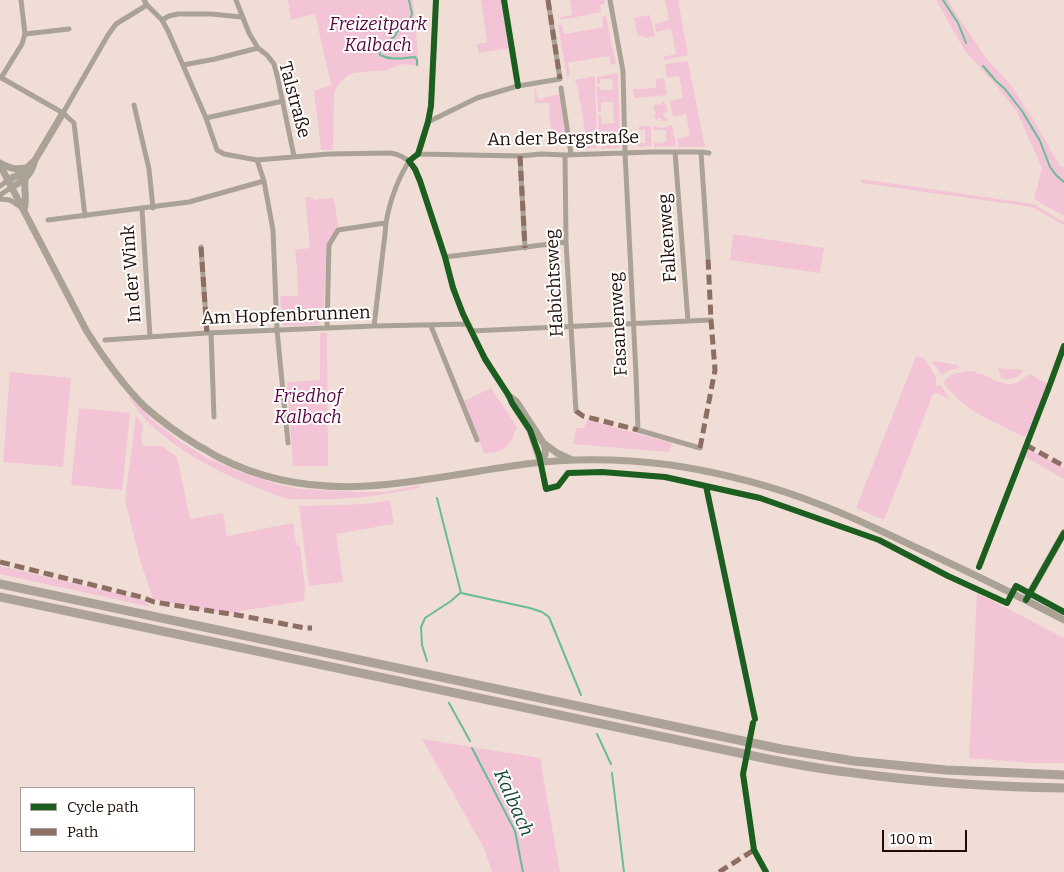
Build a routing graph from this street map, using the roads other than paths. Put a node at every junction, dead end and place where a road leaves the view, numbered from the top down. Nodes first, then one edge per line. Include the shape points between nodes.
1 (21, 0) edge
2 (236, 0) edge
3 (436, 0) edge
4 (548, 0) edge
5 (610, 0) edge
6 (146, 2) edge
7 (242, 17) junction
8 (162, 20) junction
9 (68, 29) dead end
10 (25, 34) junction
11 (258, 48) junction
12 (183, 65) junction
13 (0, 78) edge
14 (561, 88) dead end
15 (283, 101) junction
16 (134, 104) dead end
17 (63, 113) junction
18 (206, 118) junction
19 (428, 122) junction
20 (625, 152) junction
21 (675, 152) junction
22 (701, 152) junction
23 (418, 154) junction
24 (572, 154) junction
25 (709, 154) dead end
26 (565, 155) junction
27 (294, 156) junction
28 (520, 156) junction
29 (35, 160) junction
30 (258, 160) junction
31 (409, 161) junction
32 (0, 164) edge
33 (28, 167) junction
34 (25, 180) junction
35 (264, 181) junction
36 (10, 184) junction
37 (0, 186) edge
38 (0, 197) edge
39 (153, 208) junction
40 (142, 209) junction
41 (24, 210) junction
42 (85, 216) junction
43 (48, 220) dead end
44 (386, 223) junction
45 (566, 242) junction
46 (201, 247) dead end
47 (525, 248) junction
48 (445, 257) junction
49 (708, 258) dead end
50 (711, 320) dead end
51 (688, 321) junction
52 (468, 324) junction
53 (633, 324) junction
54 (374, 326) junction
55 (430, 326) junction
56 (571, 326) junction
57 (327, 328) junction
58 (277, 330) junction
59 (471, 331) junction
60 (209, 333) junction
61 (150, 337) junction
62 (106, 340) dead end
63 (510, 396) junction
64 (576, 411) dead end
65 (214, 417) dead end
66 (476, 440) dead end
67 (288, 443) dead end
68 (544, 444) junction
69 (536, 448) junction
70 (700, 448) dead end
71 (573, 461) junction
72 (541, 463) junction
73 (525, 464) junction
74 (1064, 533) edge
75 (0, 584) edge
76 (0, 597) edge
77 (1026, 600) junction
78 (1064, 620) edge
79 (1064, 775) edge
80 (1064, 788) edge

1 - 10 street
2 - 7 street, Talstraße
3 - 19 street
4 - 19 street via 560,79 490,94
5 - 20 street, Fasanenweg via 623,70
6 - 8 street
6 - 17 street via 116,24
7 - 8 street via 178,14
7 - 11 street, Talstraße
8 - 12 street
9 - 10 street
10 - 13 street
11 - 12 street
11 - 15 street, Talstraße via 274,64
12 - 18 street
13 - 17 street
14 - 24 street
15 - 18 street
15 - 27 street, Talstraße
16 - 39 street, In der Wink via 149,169
17 - 29 main road
17 - 42 street via 74,123
18 - 30 street via 217,150
19 - 23 street
20 - 21 street, An der Bergstraße
20 - 24 street, An der Bergstraße
20 - 53 street, Fasanenweg
21 - 22 street, An der Bergstraße
21 - 51 street, Falkenweg
22 - 25 street, An der Bergstraße
22 - 49 street
23 - 28 street, An der Bergstraße
23 - 31 street
24 - 26 street, An der Bergstraße
26 - 28 street, An der Bergstraße
26 - 45 street, Habichtsweg
27 - 30 street
27 - 31 street via 391,152
28 - 47 street
29 - 33 main road
29 - 34 main road
30 - 35 street
31 - 44 street via 395,190
31 - 48 street via 420,181
32 - 33 main road via 18,170
32 - 36 main road
33 - 36 main road
34 - 36 main road
34 - 41 main road
35 - 39 street via 189,202
35 - 58 street via 273,230
36 - 37 street
36 - 38 street
36 - 41 main road
38 - 41 street
39 - 40 street
40 - 42 street
40 - 61 street, In der Wink
41 - 73 main road via 86,330 119,378 177,433 220,458 268,476 321,486 368,486
42 - 43 street
44 - 54 street
44 - 57 street via 338,230 334,236 329,245
45 - 47 street
45 - 56 street, Habichtsweg
46 - 60 street
47 - 48 street
48 - 52 street
50 - 51 street
51 - 53 street
52 - 55 street, Am Hopfenbrunnen
52 - 59 street
53 - 56 street
53 - 70 street, Fasanenweg via 638,430
54 - 55 street, Am Hopfenbrunnen
54 - 57 street, Am Hopfenbrunnen
55 - 66 street
56 - 59 street
56 - 64 street, Habichtsweg
57 - 58 street, Am Hopfenbrunnen
58 - 60 street, Am Hopfenbrunnen
58 - 67 street
59 - 63 street
60 - 61 street, Am Hopfenbrunnen
60 - 65 street
61 - 62 street, Am Hopfenbrunnen
63 - 68 main road
63 - 69 main road via 530,430
68 - 71 main road
68 - 72 main road via 547,450
69 - 72 main road
69 - 73 main road
71 - 72 main road
71 - 77 main road via 668,465 722,474 773,488 823,505
72 - 73 main road
74 - 77 main road
75 - 79 highway via 781,749 946,770
76 - 80 highway via 768,759 936,782
77 - 78 main road

